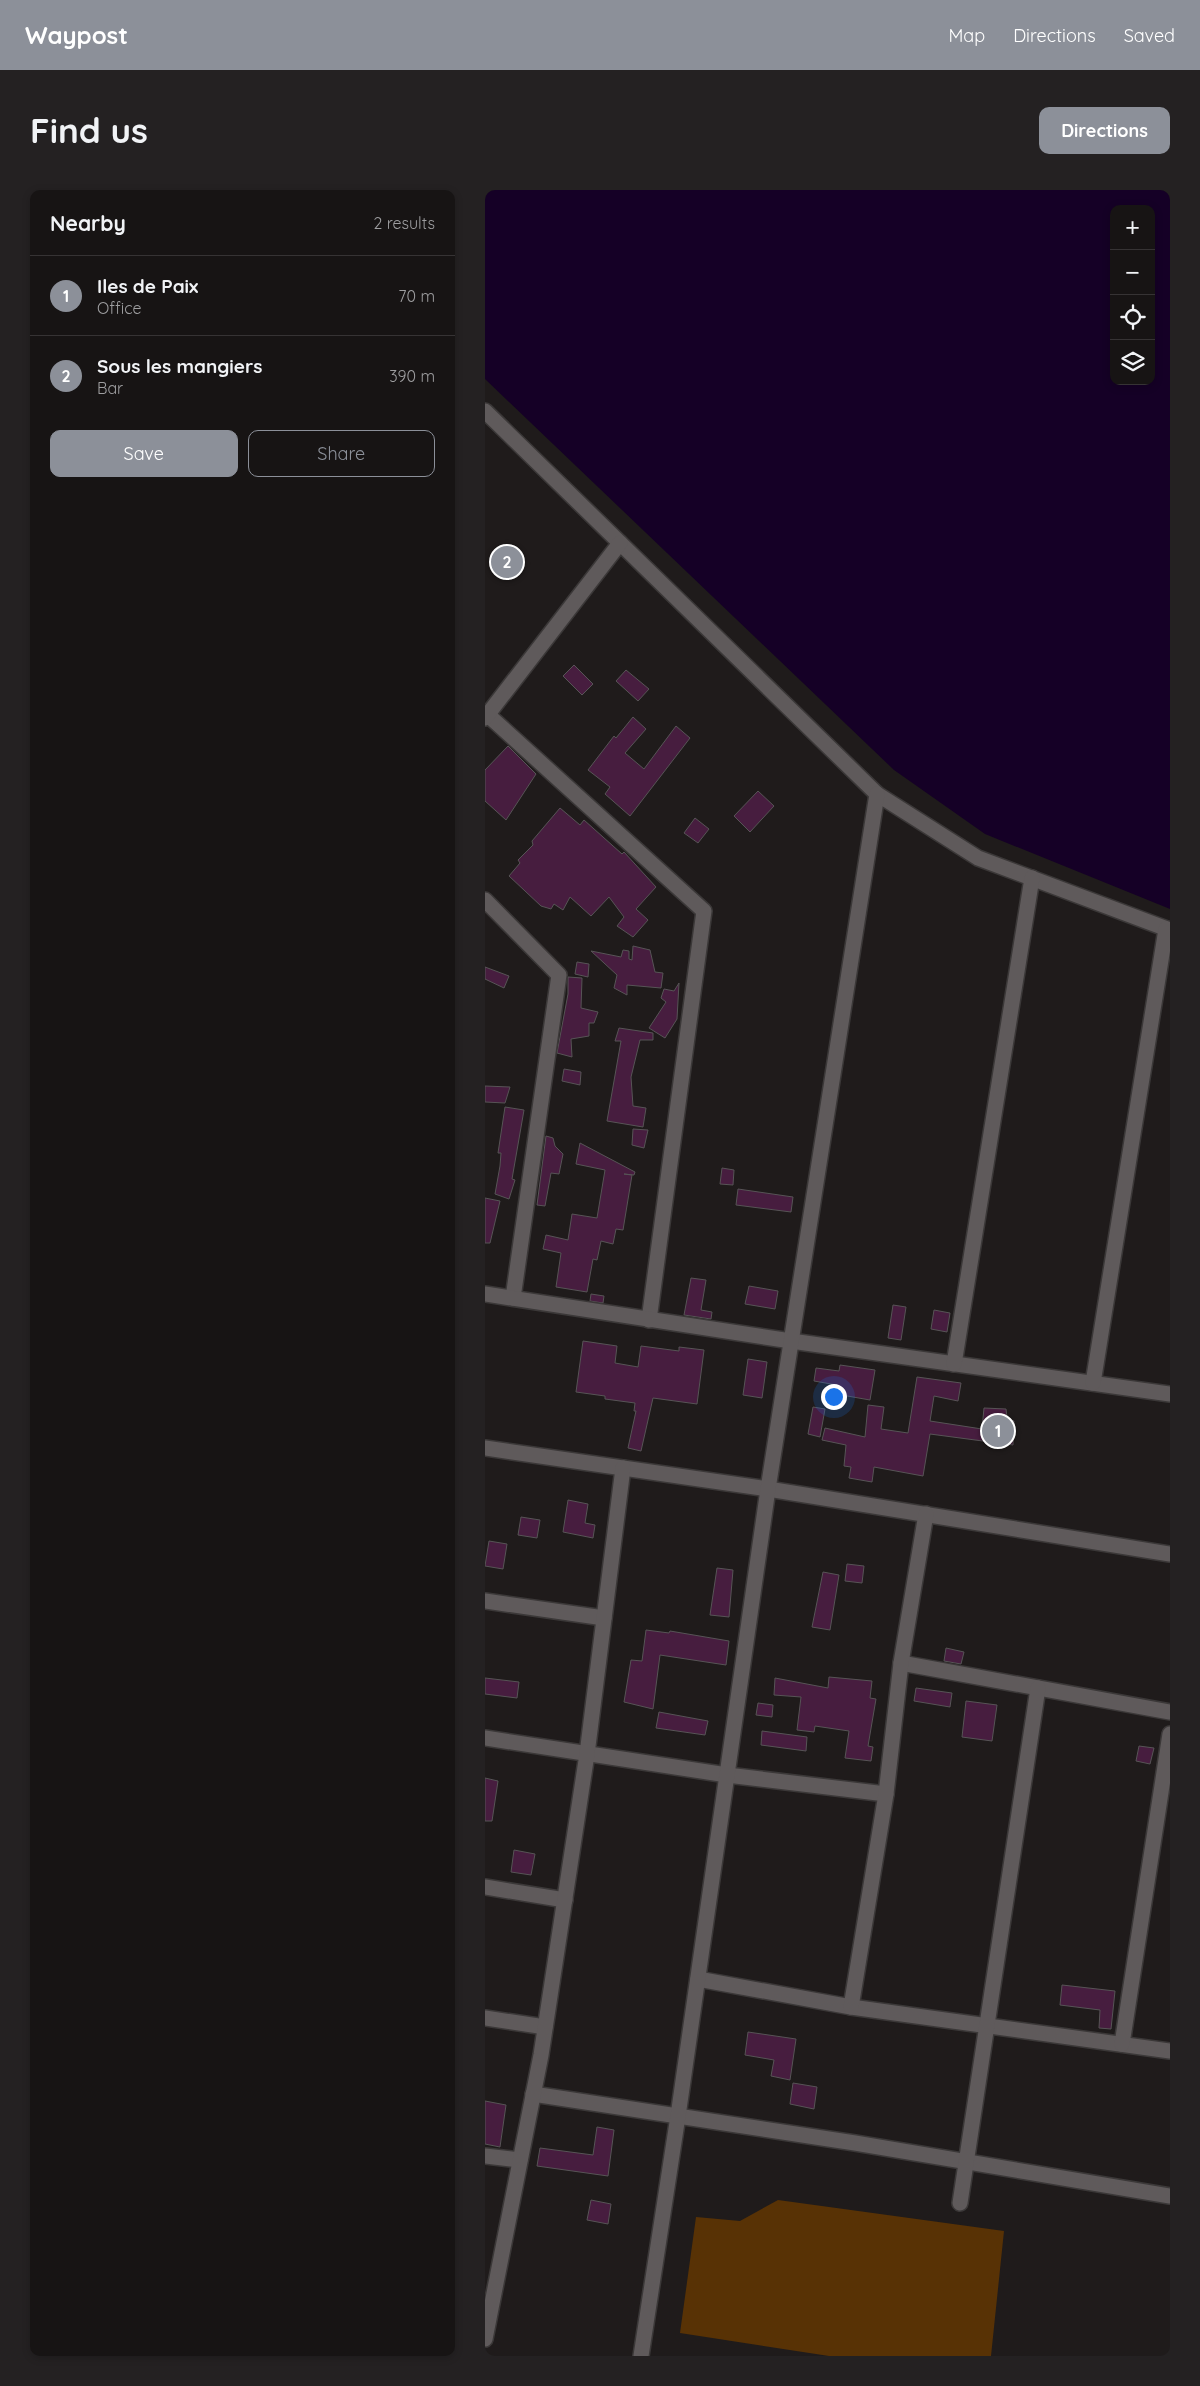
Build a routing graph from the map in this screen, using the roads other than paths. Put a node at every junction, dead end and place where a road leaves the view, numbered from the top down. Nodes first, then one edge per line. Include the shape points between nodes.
1 (485, 411) edge
2 (620, 543) junction
3 (486, 717) edge
4 (877, 794) junction
5 (1032, 878) junction
6 (485, 900) edge
7 (1168, 930) edge
8 (485, 1294) edge
9 (513, 1298) junction
10 (649, 1320) junction
11 (791, 1342) junction
12 (954, 1364) junction
13 (1093, 1383) junction
14 (1170, 1394) edge
15 (485, 1448) edge
16 (623, 1468) junction
17 (768, 1489) junction
18 (926, 1514) junction
19 (1170, 1554) edge
20 (485, 1601) edge
21 (604, 1618) junction
22 (901, 1662) junction
23 (1038, 1688) junction
24 (1170, 1712) edge
25 (1170, 1734) edge
26 (485, 1738) edge
27 (587, 1754) junction
28 (727, 1775) junction
29 (886, 1794) junction
30 (485, 1887) edge
31 (565, 1900) junction
32 (698, 1978) junction
33 (851, 2007) junction
34 (485, 2018) edge
35 (545, 2027) junction
36 (987, 2027) junction
37 (1122, 2044) junction
38 (1170, 2051) edge
39 (533, 2094) junction
40 (678, 2116) junction
41 (485, 2156) edge
42 (520, 2160) junction
43 (965, 2162) junction
44 (1170, 2196) edge
45 (960, 2203) dead end
46 (485, 2339) edge
47 (641, 2356) edge

1 - 2 street
2 - 3 street
2 - 4 street
3 - 10 street via 704,911
4 - 5 street via 978,858
4 - 11 street
5 - 7 street
5 - 12 street
6 - 9 street via 559,975
7 - 13 street
8 - 9 street
9 - 10 street
10 - 11 street
11 - 12 street
11 - 17 street
12 - 13 street
13 - 14 street
15 - 16 street
16 - 17 street
16 - 21 street
17 - 18 street
17 - 28 street
18 - 19 street
18 - 22 street
20 - 21 street
21 - 27 street
22 - 23 street
22 - 29 street
23 - 24 street
23 - 36 street
25 - 37 street
26 - 27 street
27 - 28 street
27 - 31 street
28 - 29 street
28 - 32 street
29 - 33 street
30 - 31 street
31 - 35 street
32 - 33 street
32 - 40 street
33 - 36 street
34 - 35 street
35 - 39 street
36 - 37 street
36 - 43 street
37 - 38 street
39 - 40 street
39 - 42 street
40 - 43 street
40 - 47 street
41 - 42 street
42 - 46 street
43 - 44 street
43 - 45 street

